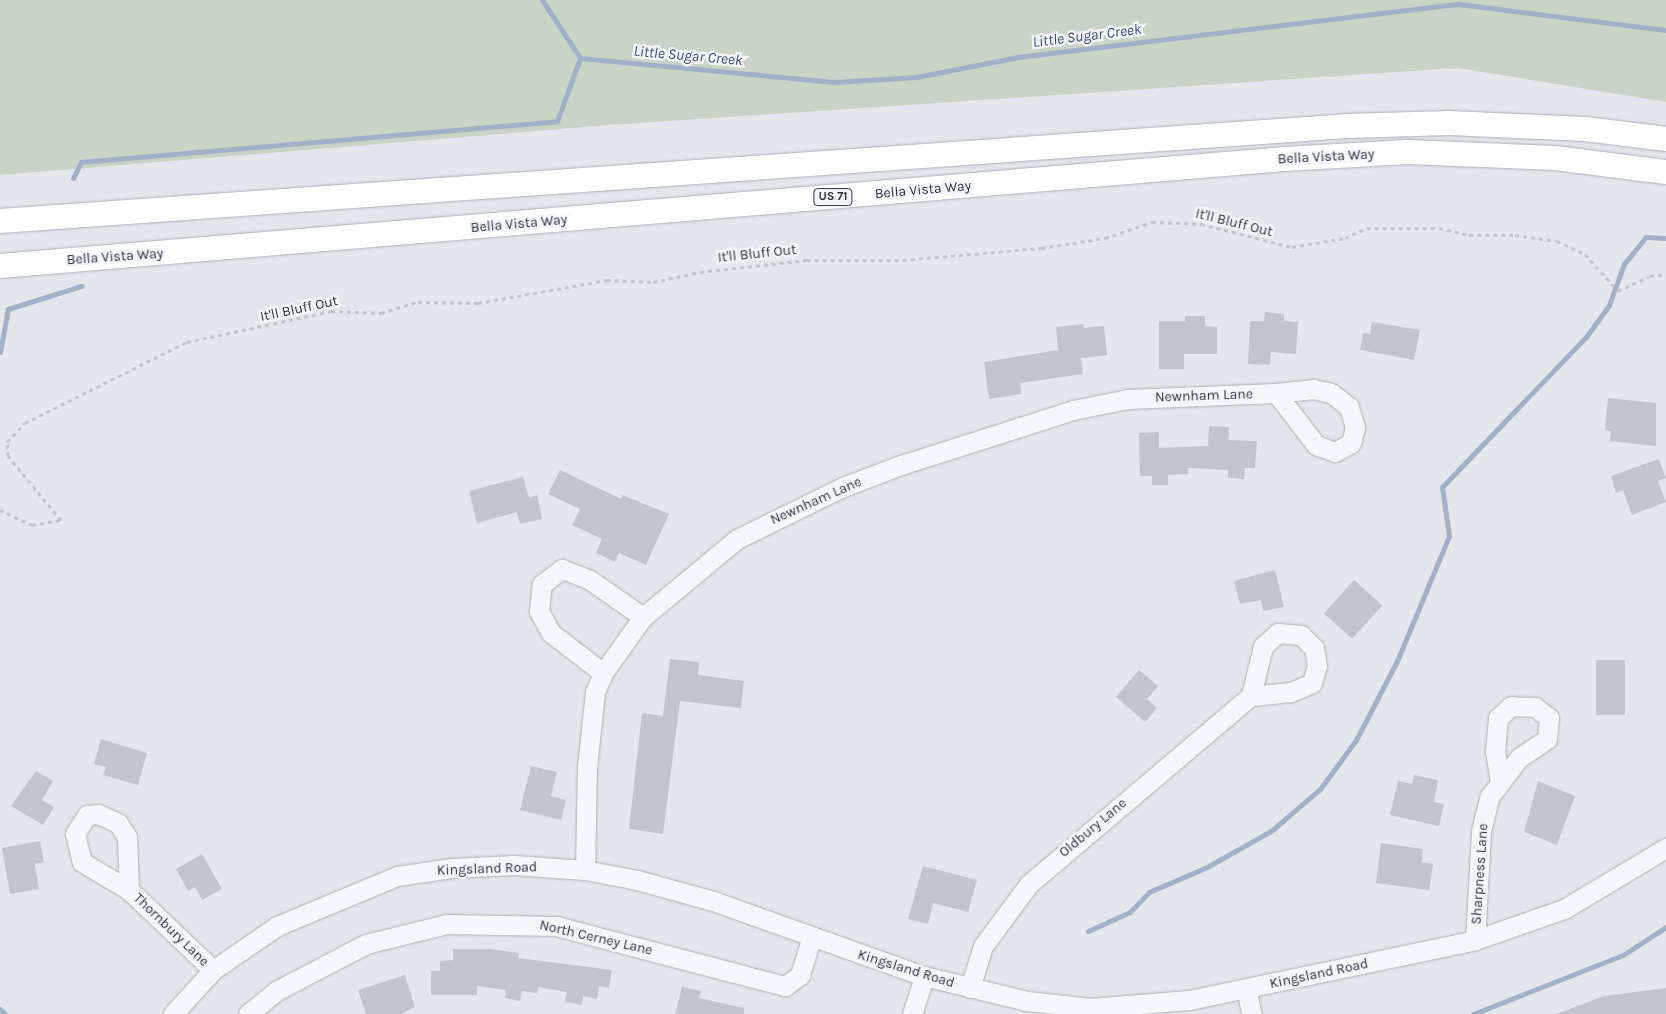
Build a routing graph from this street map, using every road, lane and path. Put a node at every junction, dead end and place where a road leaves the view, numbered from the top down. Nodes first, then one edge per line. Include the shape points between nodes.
1 (1666, 139) edge
2 (1666, 172) edge
3 (0, 221) edge
4 (0, 266) edge
5 (1666, 274) edge
6 (1276, 393) dead end
7 (0, 510) edge
8 (643, 617) junction
9 (603, 673) junction
10 (1251, 696) dead end
11 (1500, 783) dead end
12 (1666, 848) edge
13 (585, 870) junction
14 (129, 890) dead end
15 (811, 938) junction
16 (1476, 940) junction
17 (212, 970) junction
18 (924, 976) junction
19 (970, 988) junction
20 (1246, 989) junction
21 (1106, 1011) edge
22 (173, 1014) edge
23 (248, 1014) edge
24 (912, 1014) edge
25 (1252, 1014) edge

1 - 3 main road, Bella Vista Way via 1585,129 1449,123 1347,126
2 - 4 main road, Bella Vista Way / US 71 via 1555,158 1408,152 1294,158
5 - 7 path, It'll Bluff Out via 1650,276 1618,291 1585,254 1557,241 1515,235 1470,236 1439,228 1366,228 1344,238 1292,247 1195,222 1152,222 1105,238 1042,248 903,260 807,260 700,272 653,282 607,280 478,303 418,302 382,313 331,310 187,342 25,423 7,442 8,456 61,520 32,525
6 - 8 street, Newnham Lane via 1128,399 1091,406 901,465 842,487 737,539
8 - 9 street, Newnham Lane
8 - 9 street via 590,580 562,569 542,584 539,611 551,632
9 - 13 street, Newnham Lane via 595,692 587,767
10 - 19 street, Oldbury Lane via 1029,884 983,946
11 - 16 street, Sharpness Lane via 1490,796 1481,831
12 - 16 street, Kingsland Road via 1564,909
13 - 15 street, Kingsland Road via 713,902
13 - 17 street, Kingsland Road via 514,865 397,876 277,926
14 - 17 street, Thornbury Lane
15 - 18 street, Kingsland Road
15 - 23 street, North Cerney Lane via 800,975 784,986 556,926 446,924 366,944 276,991
16 - 20 street, Kingsland Road
17 - 22 street, Kingsland Road
18 - 19 street, Kingsland Road
18 - 24 street
19 - 21 street, Kingsland Road via 1027,1001
20 - 21 street, Kingsland Road
20 - 25 street

